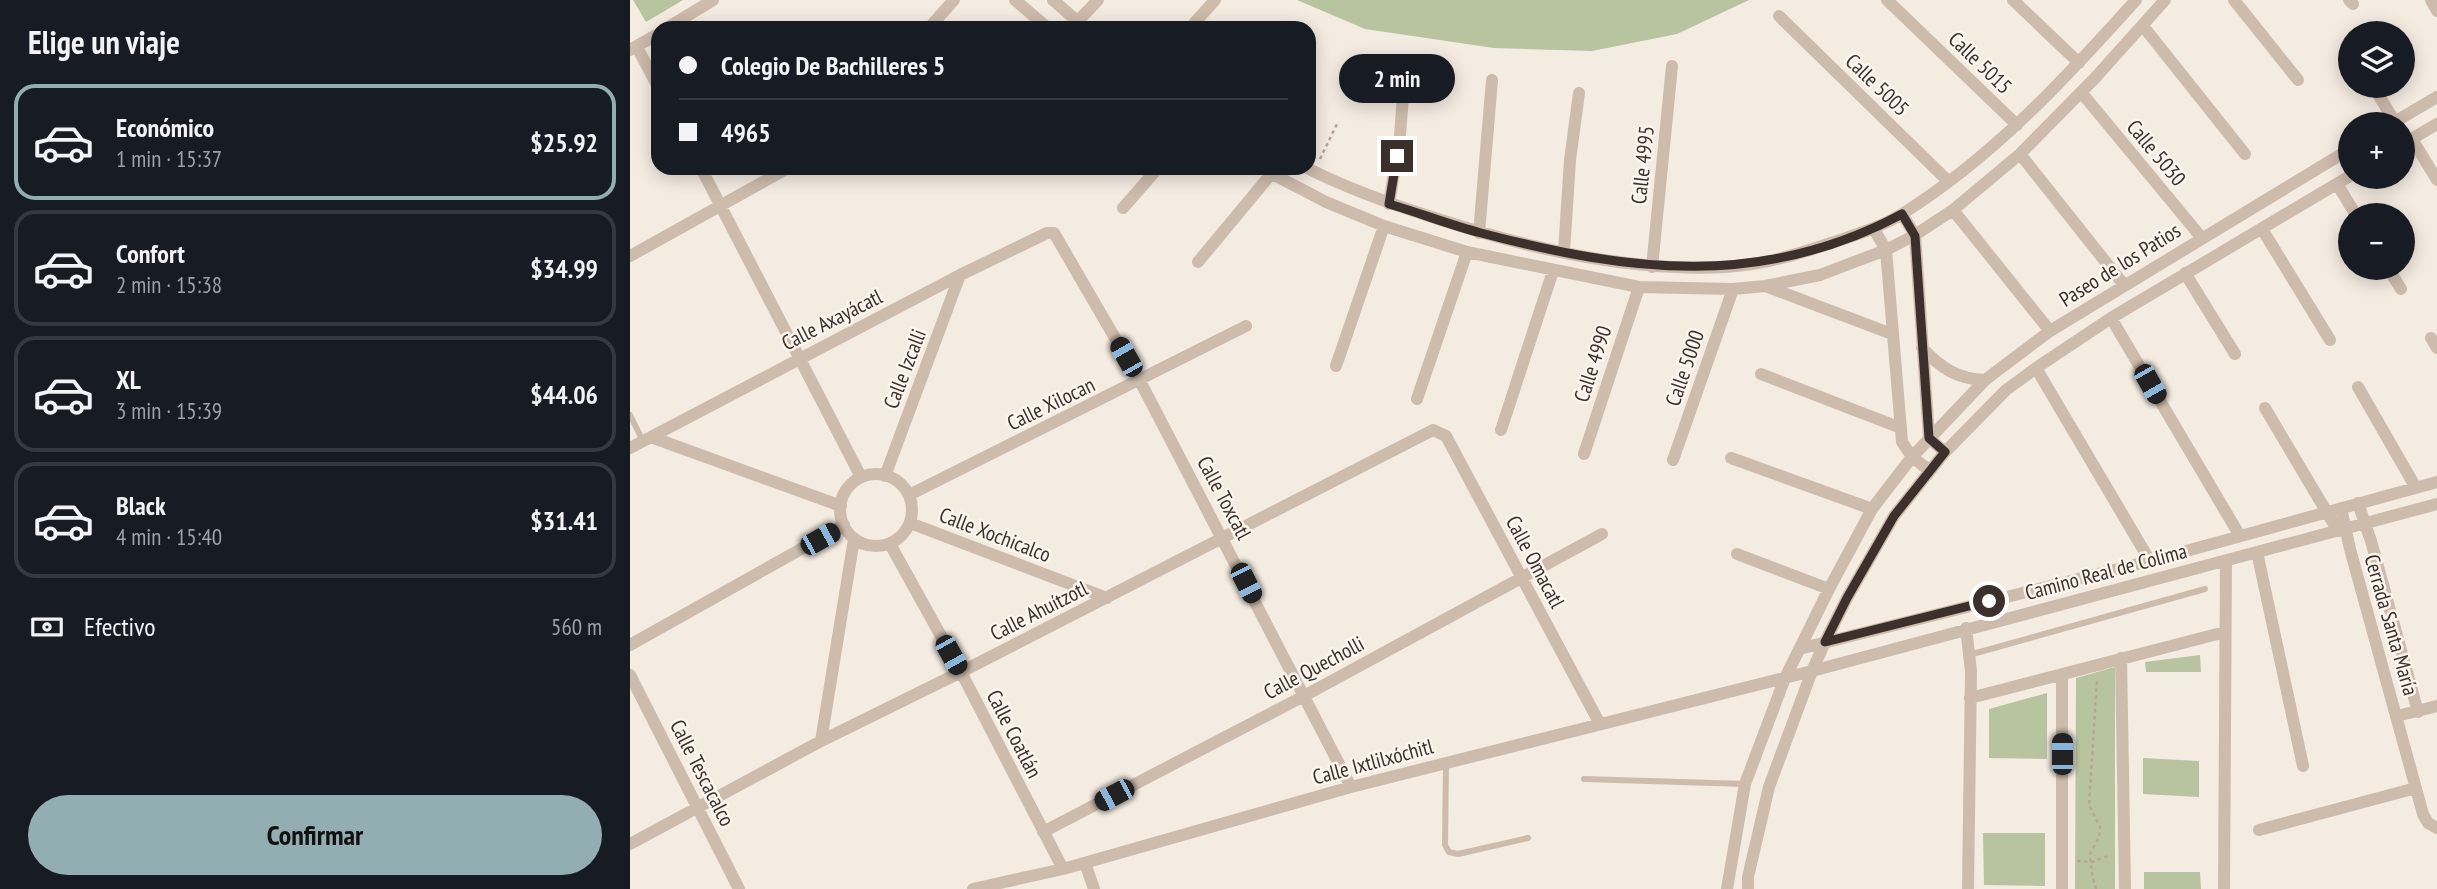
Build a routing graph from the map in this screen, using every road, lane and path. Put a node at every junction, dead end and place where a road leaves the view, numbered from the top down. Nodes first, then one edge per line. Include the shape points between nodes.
1 (713, 0) edge
2 (954, 0) edge
3 (1015, 0) edge
4 (1053, 0) edge
5 (1098, 0) edge
6 (1215, 0) edge
7 (1886, 0) edge
8 (2014, 0) edge
9 (2136, 0) edge
10 (2165, 0) edge
11 (2234, 0) edge
12 (2431, 0) edge
13 (2437, 11) edge
14 (1779, 16) dead end
15 (678, 21) edge
16 (935, 21) edge
17 (1039, 21) edge
18 (1077, 21) edge
19 (1084, 21) edge
20 (1196, 21) edge
21 (2143, 26) junction
22 (651, 38) edge
23 (634, 49) edge
24 (2079, 63) junction
25 (1672, 66) dead end
26 (1405, 69) dead end
27 (651, 76) edge
28 (1492, 80) dead end
29 (2298, 80) dead end
30 (2081, 92) junction
31 (1579, 93) dead end
32 (2437, 97) edge
33 (2412, 112) edge
34 (1336, 124) dead end
35 (2437, 124) edge
36 (2017, 125) junction
37 (2415, 137) edge
38 (2415, 152) edge
39 (2020, 154) junction
40 (2245, 154) dead end
41 (2338, 156) edge
42 (1316, 161) edge
43 (1316, 172) edge
44 (705, 175) edge
45 (775, 175) edge
46 (1152, 175) edge
47 (1263, 175) edge
48 (1274, 175) edge
49 (2437, 180) edge
50 (1948, 181) junction
51 (2337, 184) joint
52 (2349, 203) edge
53 (720, 204) junction
54 (1389, 204) junction
55 (1123, 208) dead end
56 (1953, 209) junction
57 (1902, 214) junction
58 (1384, 226) junction
59 (1874, 229) junction
60 (2262, 229) junction
61 (1054, 233) joint
62 (1479, 233) junction
63 (1915, 236) junction
64 (2201, 237) junction
65 (1886, 250) junction
66 (1468, 252) junction
67 (1564, 252) junction
68 (630, 256) edge
69 (1198, 262) dead end
70 (1652, 267) junction
71 (1553, 271) junction
72 (2185, 274) junction
73 (960, 275) junction
74 (2395, 280) edge
75 (2124, 285) junction
76 (1765, 286) junction
77 (1639, 287) junction
78 (1733, 289) junction
79 (2401, 289) dead end
80 (2111, 318) junction
81 (1246, 326) dead end
82 (2050, 331) junction
83 (1892, 334) junction
84 (2330, 340) dead end
85 (1922, 348) junction
86 (2235, 354) dead end
87 (798, 359) junction
88 (1336, 366) dead end
89 (2036, 368) junction
90 (1761, 374) dead end
91 (1985, 380) junction
92 (1140, 381) junction
93 (2358, 387) dead end
94 (1417, 399) dead end
95 (2265, 408) dead end
96 (630, 415) edge
97 (1900, 428) junction
98 (1501, 430) dead end
99 (1427, 431) joint
100 (1929, 438) junction
101 (647, 439) junction
102 (630, 448) edge
103 (1945, 452) junction
104 (1584, 454) dead end
105 (1912, 457) junction
106 (1731, 458) dead end
107 (1673, 460) dead end
108 (1930, 471) junction
109 (885, 475) junction
110 (861, 477) junction
111 (2437, 482) edge
112 (2416, 488) junction
113 (909, 495) junction
114 (2358, 503) junction
115 (2437, 504) edge
116 (841, 506) junction
117 (1872, 509) junction
118 (2334, 510) junction
119 (910, 523) junction
120 (2365, 524) junction
121 (844, 525) junction
122 (2342, 530) junction
123 (1602, 534) dead end
124 (2240, 536) junction
125 (1223, 538) junction
126 (854, 539) junction
127 (890, 544) junction
128 (2257, 552) junction
129 (1737, 554) dead end
130 (2150, 561) junction
131 (2226, 561) junction
132 (1522, 577) junction
133 (1829, 589) junction
134 (2205, 589) dead end
135 (1107, 597) junction
136 (1989, 601) junction
137 (1994, 621) junction
138 (1966, 628) junction
139 (2225, 632) junction
140 (1825, 642) junction
141 (630, 645) edge
142 (1799, 649) junction
143 (1969, 655) junction
144 (2121, 658) junction
145 (2097, 666) junction
146 (1812, 671) junction
147 (961, 672) junction
148 (2062, 675) junction
149 (630, 676) edge
150 (1785, 678) junction
151 (1304, 695) junction
152 (1970, 698) junction
153 (2437, 706) edge
154 (2418, 712) junction
155 (2398, 716) junction
156 (1600, 724) junction
157 (821, 741) junction
158 (1446, 763) junction
159 (2304, 766) dead end
160 (1584, 779) dead end
161 (1745, 784) junction
162 (1351, 787) junction
163 (2416, 788) junction
164 (698, 808) junction
165 (2437, 828) edge
166 (2259, 830) dead end
167 (1043, 832) junction
168 (1528, 838) dead end
169 (630, 844) edge
170 (2126, 850) junction
171 (2063, 860) junction
172 (2091, 862) junction
173 (1085, 863) junction
174 (1063, 869) junction
175 (739, 889) edge
176 (973, 889) edge
177 (1094, 889) edge
178 (1727, 889) edge
179 (1748, 889) edge
180 (1968, 889) edge
181 (2062, 889) edge
182 (2096, 889) edge
183 (2125, 889) edge
184 (2224, 889) edge

1 - 15 street
2 - 16 street
3 - 17 street
4 - 18 street
5 - 19 street
6 - 20 street
7 - 36 street, Calle 5015
8 - 24 street
9 - 24 street
10 - 21 street
11 - 29 street
12 - 13 street
14 - 50 street, Calle 5005
21 - 30 street
21 - 40 street
22 - 23 street
23 - 27 street
24 - 36 street
25 - 70 street, Calle 4995
26 - 54 street
28 - 62 street
30 - 39 street
30 - 64 street, Calle 5030
31 - 67 street
32 - 33 street
34 - 42 path
35 - 37 street
36 - 50 street
38 - 49 street
39 - 56 street
39 - 75 street
41 - 64 street, Paseo de los Patios
43 - 54 street
44 - 53 street
45 - 53 street
46 - 55 street
47 - 69 street
48 - 58 street
50 - 57 street
51 - 52 street
51 - 60 street, Paseo de los Patios
53 - 68 street
53 - 87 street
54 - 62 street
56 - 63 street
56 - 82 street
57 - 59 street
57 - 63 street
58 - 66 street
58 - 88 street
59 - 65 street
59 - 70 street via 1768,262
60 - 72 street, Paseo de los Patios
60 - 84 street
61 - 73 street, Calle Axayácatl
61 - 92 street, Calle Toxcatl
62 - 67 street
63 - 65 street
63 - 85 street
64 - 75 street, Paseo de los Patios
65 - 76 street via 1821,275
65 - 83 street
66 - 71 street
66 - 94 street
67 - 70 street
71 - 77 street
71 - 98 street
72 - 80 street, Paseo de los Patios
72 - 86 street
73 - 87 street, Calle Axayácatl
73 - 109 street, Calle Izcalli
74 - 79 street
75 - 82 street, Paseo de los Patios
76 - 78 street
76 - 83 street
77 - 78 street
77 - 104 street, Calle 4990
78 - 107 street, Calle 5000
80 - 89 street, Paseo de los Patios
80 - 124 street
81 - 92 street, Calle Xilocan
82 - 91 street, Paseo de los Patios
83 - 97 street
85 - 91 street via 1947,371
85 - 100 street
87 - 101 street, Calle Axayácatl
87 - 110 street
89 - 103 street, Paseo de los Patios via 2006,390
89 - 130 street
90 - 97 street
91 - 100 street, Paseo de los Patios
92 - 113 street, Calle Xilocan
92 - 125 street, Calle Toxcatl
93 - 112 street
95 - 118 street, Cerrada Santa María
96 - 101 lane
97 - 105 street via 1903,447
99 - 125 street, Calle Ahuítzotl
99 - 132 street, Calle Omacatl via 1438,430 1446,436
100 - 103 street
100 - 105 street, Paseo de los Patios
101 - 102 street, Calle Axayácatl
101 - 116 street
103 - 108 street, Paseo de los Patios
105 - 108 street
105 - 117 street, Paseo de los Patios
106 - 117 street
108 - 140 street, Paseo de los Patios via 1894,516
109 - 110 street
109 - 113 street
110 - 116 street via 846,491
111 - 112 street, Camino Real de Colima
112 - 114 street, Camino Real de Colima
113 - 119 street
114 - 118 street, Camino Real de Colima
114 - 120 street, Cerrada Santa María
115 - 120 street, Camino Real de Colima
116 - 121 street
117 - 133 street, Paseo de los Patios
118 - 122 street, Cerrada Santa María
118 - 124 street, Camino Real de Colima
119 - 127 street
119 - 135 street, Calle Xochicalco
120 - 122 street, Camino Real de Colima
120 - 154 street, Cerrada Santa María
121 - 126 street
121 - 141 street
122 - 128 street, Camino Real de Colima
122 - 155 street, Cerrada Santa María
123 - 132 street, Calle Quecholli
124 - 130 street, Camino Real de Colima
125 - 135 street, Calle Ahuítzotl
125 - 151 street, Calle Toxcatl
126 - 127 street via 868,545
126 - 157 street
127 - 147 street, Calle Coatlán
128 - 131 street, Camino Real de Colima
128 - 159 street
129 - 133 street
130 - 136 street, Camino Real de Colima
131 - 137 street, Camino Real de Colima
131 - 139 street
132 - 151 street, Calle Quecholli
132 - 156 street, Calle Omacatl
133 - 142 street, Paseo de los Patios
134 - 143 lane
135 - 147 street, Calle Ahuítzotl
136 - 137 street
136 - 140 street, Camino Real de Colima
137 - 138 street, Camino Real de Colima
138 - 143 street
138 - 146 street, Camino Real de Colima
139 - 144 street
139 - 184 street
140 - 142 street, Camino Real de Colima
140 - 146 street, Paseo de los Patios
142 - 150 street, Paseo de los Patios
143 - 152 street
144 - 145 street
144 - 170 street
145 - 148 street
145 - 172 path via 2089,805 2101,827
146 - 150 street, Camino Real de Colima
146 - 179 street, Paseo de los Patios via 1769,787
147 - 157 street, Calle Ahuítzotl
147 - 167 street, Calle Coatlán
148 - 152 street
148 - 171 street
149 - 164 street, Calle Tescacalco
150 - 156 street, Calle Ixtlilxóchitl
150 - 161 street, Paseo de los Patios
151 - 162 street, Calle Toxcatl
151 - 167 street, Calle Quecholli
152 - 180 street
153 - 154 street
154 - 155 street
155 - 163 street, Cerrada Santa María
156 - 158 street, Calle Ixtlilxóchitl
157 - 164 street, Calle Ahuítzotl
158 - 162 street, Calle Ixtlilxóchitl
158 - 168 lane via 1445,845 1449,852 1458,854
160 - 161 lane
161 - 178 street, Paseo de los Patios
162 - 173 street, Calle Ixtlilxóchitl
163 - 165 street, Cerrada Santa María via 2428,824
163 - 166 street
164 - 169 street, Calle Ahuítzotl
164 - 175 street, Calle Tescacalco
167 - 174 street, Calle Coatlán
170 - 172 path
170 - 183 street
171 - 172 path
171 - 181 street
172 - 182 path
173 - 174 street, Calle Ixtlilxóchitl
173 - 177 street
174 - 176 street, Calle Ixtlilxóchitl

